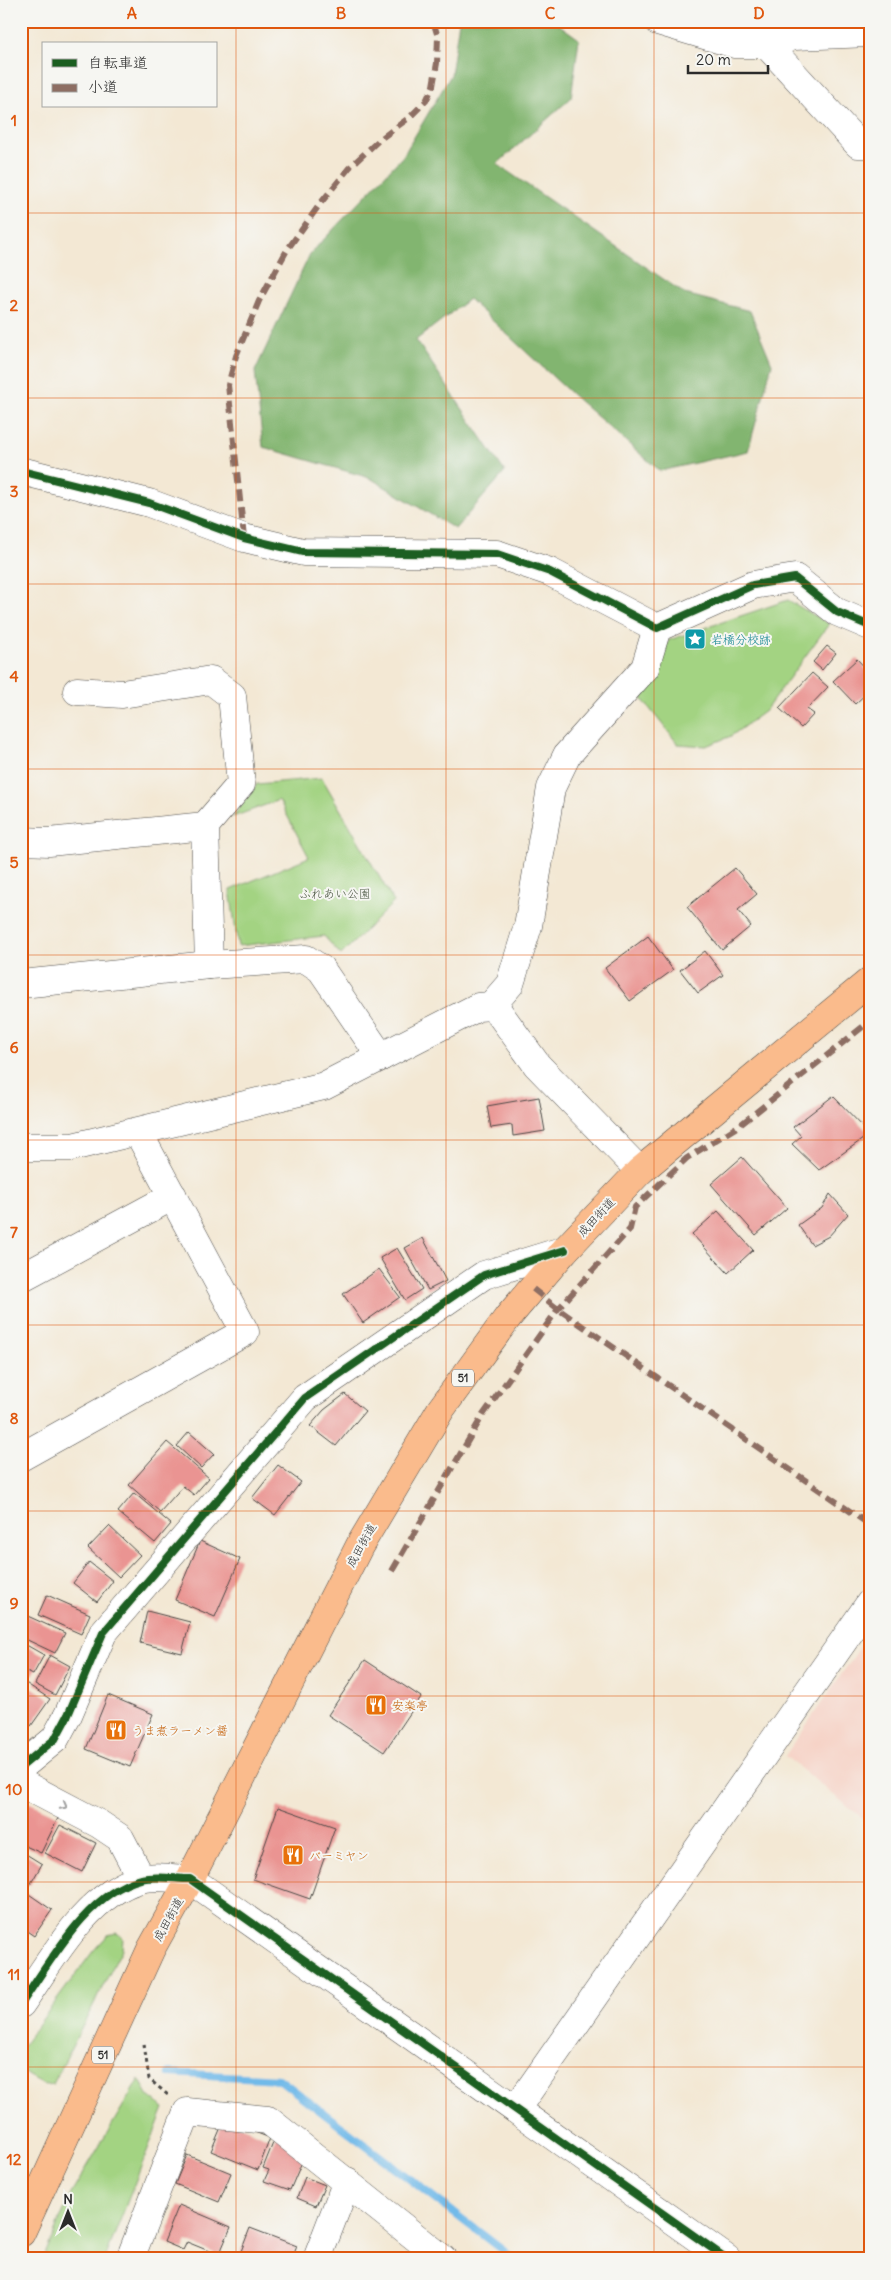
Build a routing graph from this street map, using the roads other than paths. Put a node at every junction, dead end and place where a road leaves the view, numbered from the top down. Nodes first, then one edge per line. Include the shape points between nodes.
1 (658, 21) edge
2 (764, 32) edge
3 (870, 33) edge
4 (870, 144) edge
5 (21, 471) edge
6 (870, 626) edge
7 (657, 628) junction
8 (77, 691) dead end
9 (205, 826) junction
10 (21, 841) edge
11 (209, 965) junction
12 (870, 981) edge
13 (21, 984) edge
14 (490, 1006) junction
15 (381, 1057) junction
16 (138, 1132) junction
17 (21, 1147) edge
18 (640, 1171) junction
19 (173, 1196) junction
20 (565, 1250) junction
21 (21, 1278) edge
22 (21, 1457) edge
23 (870, 1603) edge
24 (21, 1767) edge
25 (21, 1783) edge
26 (141, 1878) junction
27 (190, 1879) junction
28 (21, 2004) edge
29 (516, 2109) junction
30 (347, 2181) junction
31 (21, 2233) edge
32 (130, 2259) edge
33 (317, 2259) edge
34 (444, 2259) edge
35 (728, 2259) edge

1 - 2 street via 735,44
2 - 3 street via 794,36
2 - 4 street via 858,144
5 - 7 street via 149,503 244,538 303,552 497,554 550,572
6 - 7 street via 837,612 795,578 754,585
7 - 14 street via 645,668 567,755 551,788 528,926 510,984
8 - 9 street via 122,694 211,680 232,696 241,784
9 - 10 street via 49,842
9 - 11 street
11 - 13 street
11 - 15 street via 306,958 321,969
12 - 18 highway, 成田街道 / 51
14 - 15 street via 478,1007
14 - 18 street via 500,1014 537,1065
15 - 16 street via 324,1086
16 - 17 street via 72,1147
16 - 19 street
18 - 20 highway, 成田街道 / 51
19 - 21 street
19 - 22 street via 245,1332
20 - 24 street via 484,1275 305,1398 102,1633 55,1739
20 - 27 highway, 成田街道 / 51 via 508,1317 441,1409 360,1545
23 - 29 street
25 -> 26 street via 120,1838
26 - 27 street
26 - 28 street via 112,1891 81,1919
27 - 29 street
27 - 31 highway, 成田街道 / 51 via 152,1949
29 - 35 street
30 - 32 street via 268,2120 187,2112
30 - 33 street
30 - 34 street

